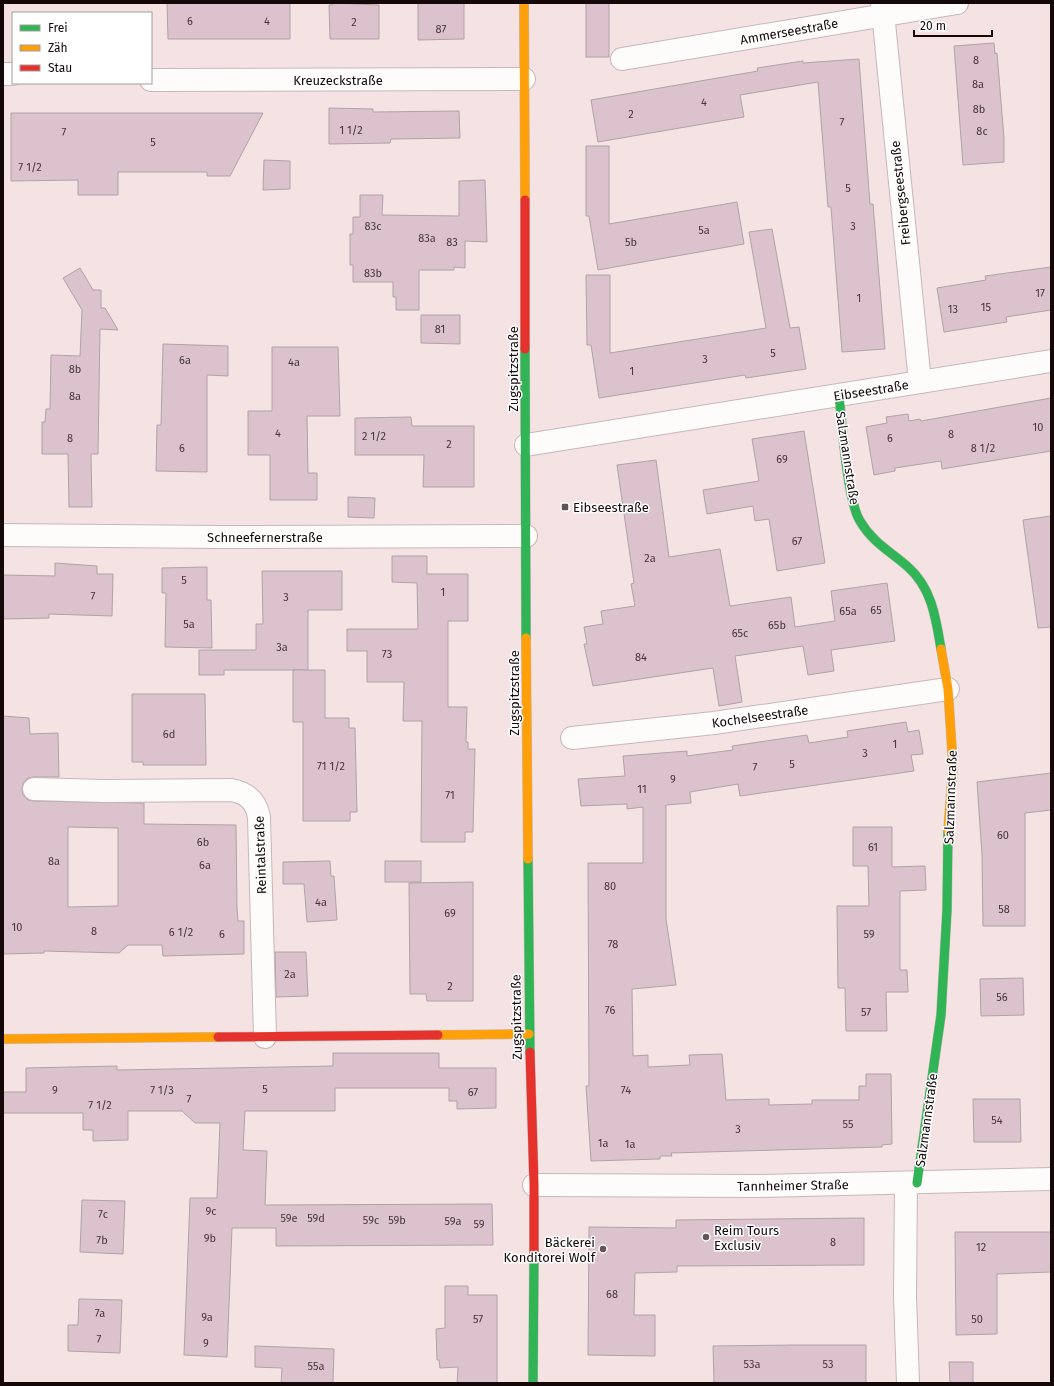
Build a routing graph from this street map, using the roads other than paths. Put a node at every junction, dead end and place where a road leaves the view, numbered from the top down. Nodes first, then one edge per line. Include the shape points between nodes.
1 (524, 3) edge
2 (957, 3) edge
3 (882, 9) edge
4 (622, 59) dead end
5 (524, 79) junction
6 (152, 80) edge
7 (1051, 361) edge
8 (920, 382) junction
9 (839, 395) junction
10 (526, 445) junction
11 (3, 535) edge
12 (526, 536) junction
13 (948, 689) junction
14 (572, 738) dead end
15 (34, 789) dead end
16 (529, 1034) junction
17 (264, 1037) junction
18 (3, 1039) edge
19 (1051, 1179) edge
20 (911, 1183) junction
21 (534, 1185) junction
22 (533, 1383) edge
23 (908, 1383) edge

1 - 5 street, Zugspitzstraße
2 - 3 street, Ammerseestraße
3 - 4 street, Ammerseestraße
3 - 8 street, Freibergseestraße
5 - 6 street, Kreuzeckstraße
5 - 10 street, Zugspitzstraße
7 - 8 street, Eibseestraße
8 - 9 street, Eibseestraße
9 - 10 street, Eibseestraße
9 - 13 street, Salzmannstraße via 851,492 859,520 879,545 909,567 926,587 936,617
10 - 12 street, Zugspitzstraße
11 - 12 street, Schneefernerstraße
12 - 16 street, Zugspitzstraße
13 - 14 street, Kochelseestraße via 714,723
13 - 20 street, Salzmannstraße via 953,766 948,822 947,910 941,1015
15 - 17 street, Reintalstraße via 231,790 242,792 250,798 257,806 259,817
16 - 17 street
16 - 21 street, Zugspitzstraße
17 - 18 street
19 - 20 street, Tannheimer Straße
20 - 21 street, Tannheimer Straße via 688,1187
20 - 23 street, Salzmannstraße via 905,1296
21 - 22 street, Zugspitzstraße

